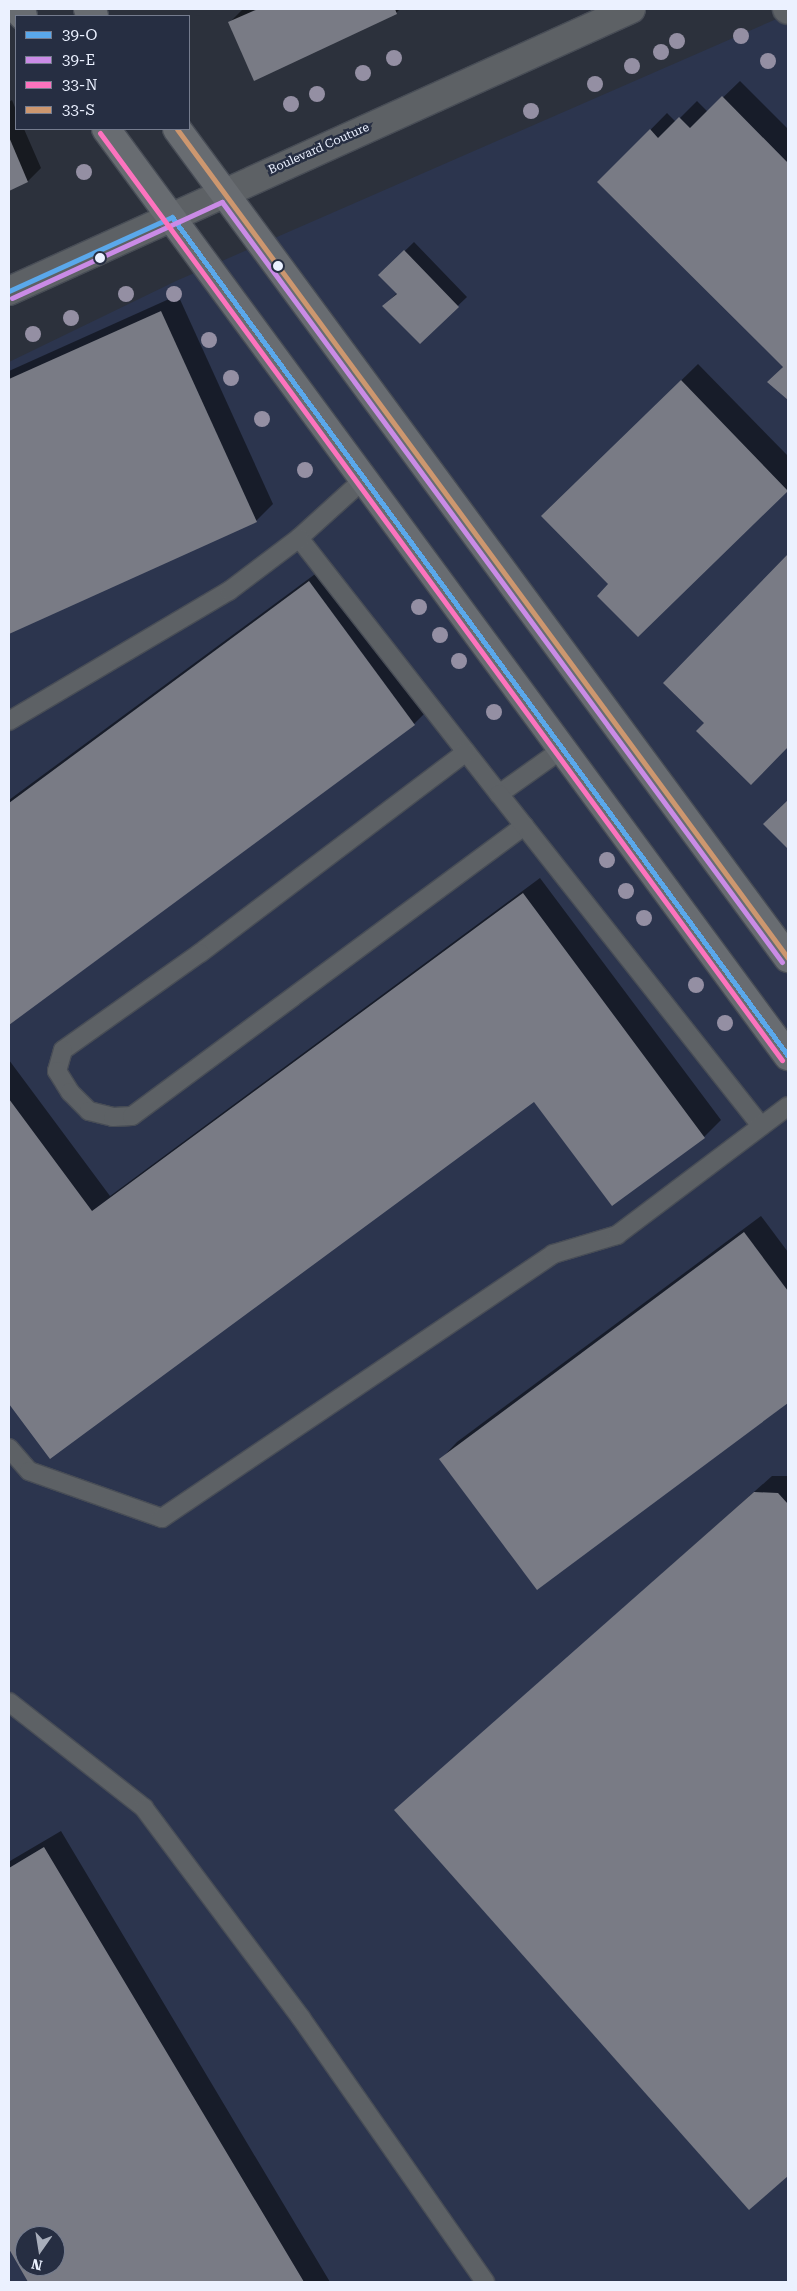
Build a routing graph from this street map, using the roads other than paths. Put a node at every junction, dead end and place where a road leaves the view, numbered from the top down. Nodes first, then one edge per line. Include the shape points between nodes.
1 (631, 9) edge
2 (107, 130) edge
3 (178, 130) edge
4 (224, 193) junction
5 (172, 217) junction
6 (9, 291) edge
7 (364, 479) junction
8 (299, 538) junction
9 (9, 721) edge
10 (561, 750) junction
11 (466, 752) junction
12 (499, 794) junction
13 (524, 826) junction
14 (788, 958) edge
15 (788, 1056) edge
16 (788, 1106) edge
17 (761, 1126) junction
18 (9, 1448) edge
19 (9, 1702) edge
20 (485, 2282) edge

1 - 4 street, Boulevard Couture
2 - 5 main road
3 - 4 main road
4 - 5 street, Boulevard Couture
4 - 14 main road
5 - 6 street, Boulevard Couture
5 - 7 main road
7 - 8 lane
7 - 10 main road
8 - 9 lane via 229,592
8 - 11 lane
10 - 12 lane
10 - 15 main road
11 - 12 lane
11 - 13 lane via 212,944 63,1050 57,1072 70,1092 89,1111 113,1117 132,1116
12 - 13 lane
13 - 17 lane
16 - 17 lane
17 - 18 lane via 617,1235 553,1254 162,1518 29,1471
19 - 20 lane via 144,1808 301,2018

